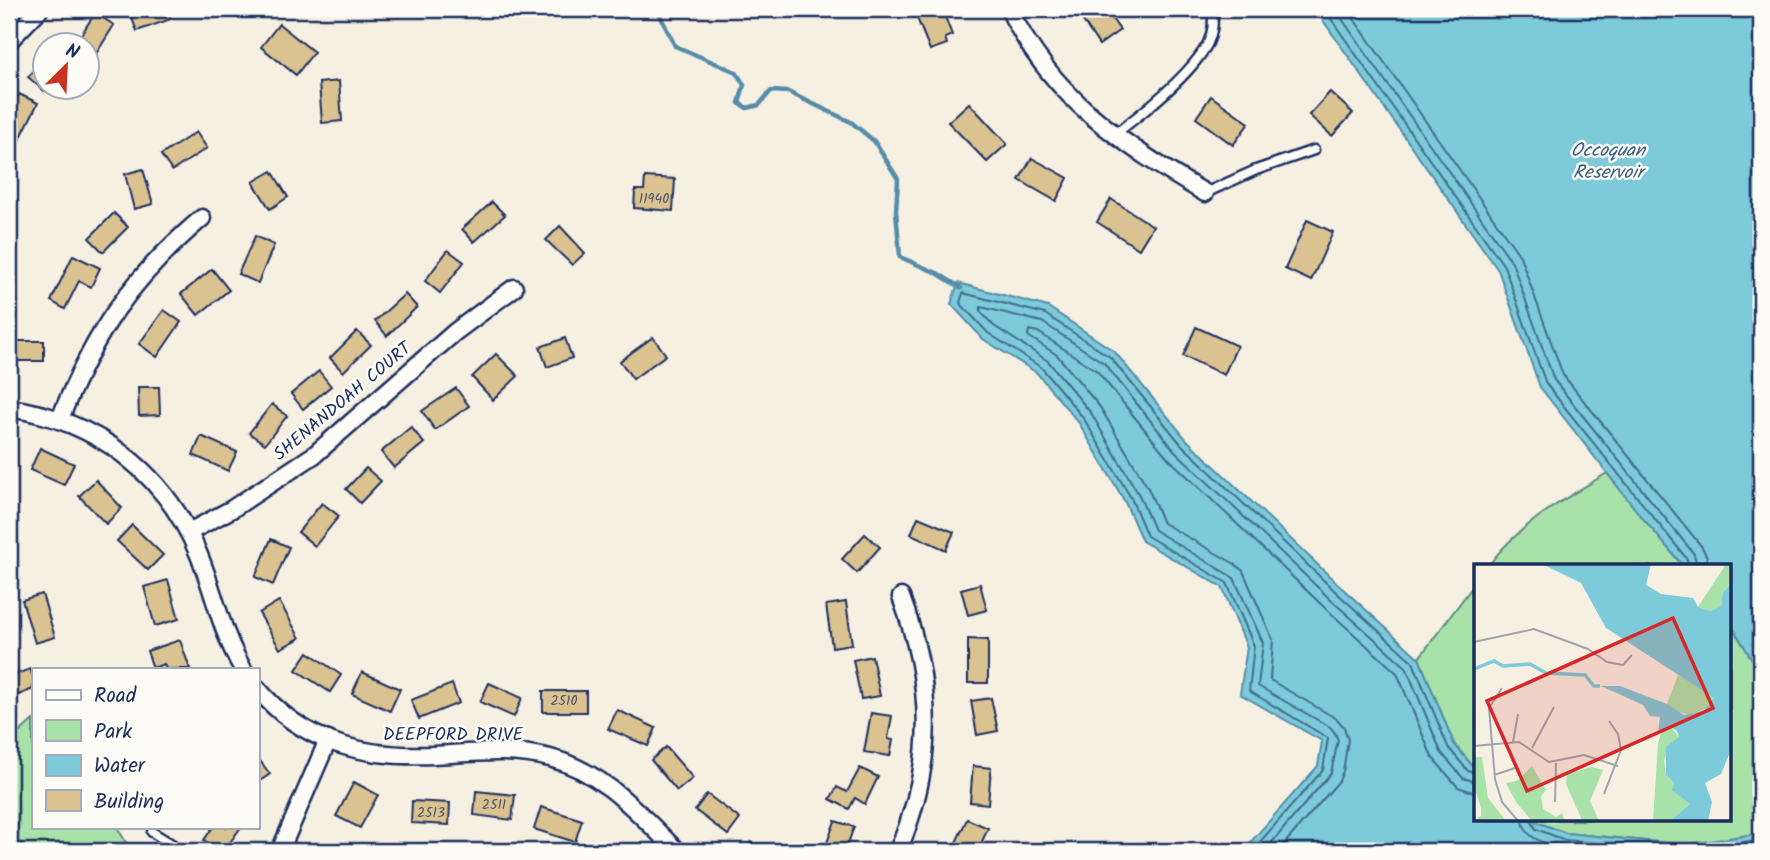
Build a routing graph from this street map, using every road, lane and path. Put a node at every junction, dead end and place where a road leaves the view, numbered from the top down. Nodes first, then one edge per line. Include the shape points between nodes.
1 (38, 9) edge
2 (1009, 9) edge
3 (1213, 12) dead end
4 (9, 41) edge
5 (1115, 134) junction
6 (1314, 150) dead end
7 (1205, 193) joint
8 (202, 218) dead end
9 (514, 288) dead end
10 (9, 408) edge
11 (60, 419) junction
12 (188, 532) junction
13 (901, 597) dead end
14 (242, 668) edge
15 (259, 690) edge
16 (328, 740) junction
17 (152, 832) dead end
18 (183, 851) edge
19 (280, 851) edge
20 (677, 851) edge
21 (898, 851) edge

1 - 4 street
2 - 5 street via 1053,79
3 - 5 lane via 1213,29 1201,54
5 - 7 street
6 - 7 lane
8 - 11 street via 149,266 114,312
9 - 12 street, SHENANDOAH COURT via 455,332 314,455
10 - 11 street
11 - 12 street via 110,444 134,463 170,503
12 - 14 street via 231,650
13 - 21 street via 921,661 927,728 919,790
15 - 16 street, DEEPFORD DRIVE via 296,723
16 - 19 street
16 - 20 street, DEEPFORD DRIVE via 383,755 502,751 552,759 603,782
17 - 18 lane

